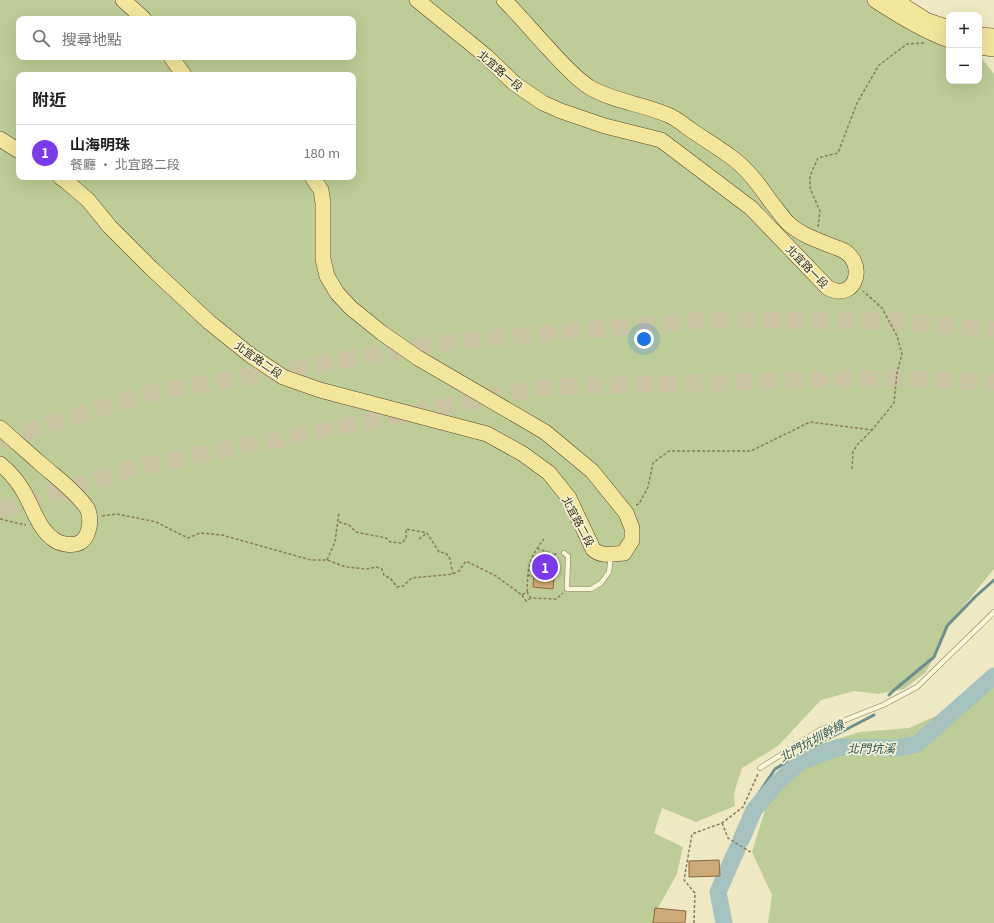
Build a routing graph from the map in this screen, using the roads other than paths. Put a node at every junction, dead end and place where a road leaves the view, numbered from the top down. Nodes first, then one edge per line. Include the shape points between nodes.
1 (123, 0) edge
2 (417, 0) edge
3 (504, 0) edge
4 (875, 0) edge
5 (895, 0) edge
6 (141, 16) edge
7 (946, 27) edge
8 (982, 35) edge
9 (994, 36) edge
10 (946, 39) edge
11 (982, 47) edge
12 (994, 48) edge
13 (173, 60) edge
14 (182, 72) edge
15 (0, 139) edge
16 (16, 149) edge
17 (65, 180) edge
18 (314, 180) edge
19 (0, 428) edge
20 (0, 464) edge
21 (564, 553) dead end
22 (611, 555) junction
23 (994, 612) edge
24 (760, 768) road end

1 - 6 main road
2 - 3 main road, 北宜路一段 via 536,99 561,111 605,126 661,140 751,208 828,288 835,292 842,291 854,284 854,258 844,250 817,240 788,223 761,188 732,158 669,115 588,87 561,62
4 - 10 main road via 930,33
5 - 7 main road via 926,20
8 - 9 main road
11 - 12 main road
13 - 14 main road
15 - 16 main road
17 - 22 main road, 北宜路二段 via 88,200 110,227 151,268 209,322 250,355 283,377 320,390 487,434 523,454 548,473 569,498 593,549 598,553
18 - 22 main road via 321,190 323,203 323,259 327,276 337,293 382,333 418,358 545,432 592,471 626,513 632,528 632,540 624,553
19 - 20 main road via 74,493 88,510 90,523 81,542 70,544 52,539 44,530 24,492
21 - 22 lane via 568,556 567,589 592,590 602,583 609,572
23 - 24 lane via 917,687 884,704 820,730

